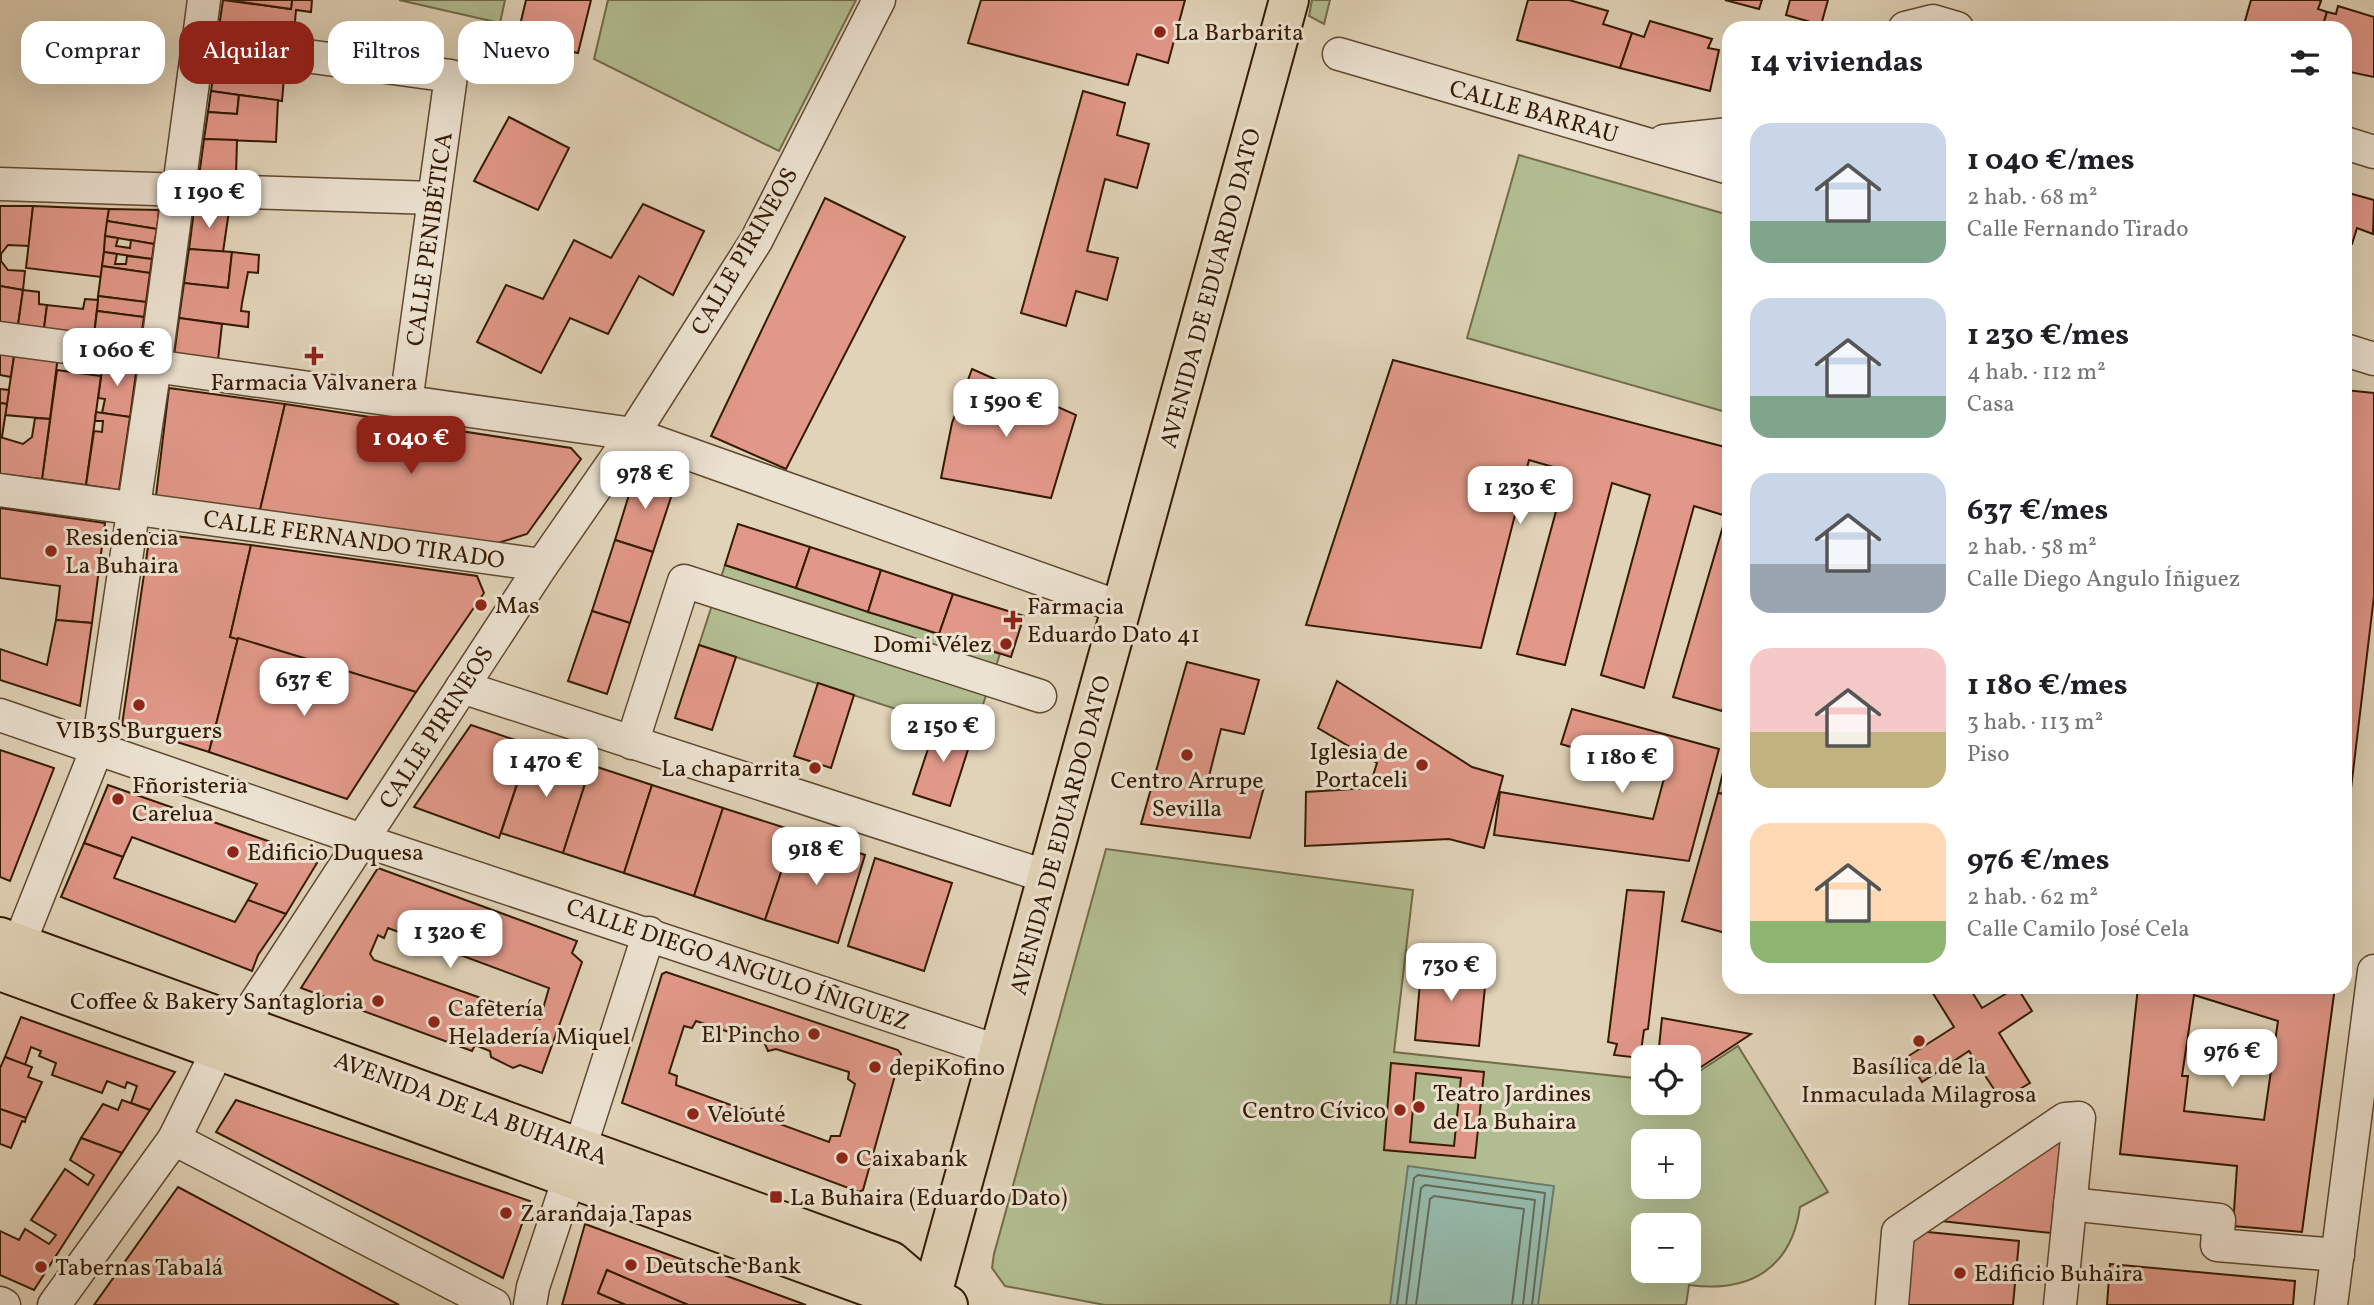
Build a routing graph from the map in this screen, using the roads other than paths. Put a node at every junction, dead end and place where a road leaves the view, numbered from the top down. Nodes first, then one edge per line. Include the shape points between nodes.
1 (204, 0) edge
2 (879, 0) edge
3 (1289, 0) edge
4 (201, 21) edge
5 (1339, 54) dead end
6 (314, 57) edge
7 (192, 84) edge
8 (1722, 135) edge
9 (1638, 142) junction
10 (2352, 145) edge
11 (2374, 152) edge
12 (1722, 166) edge
13 (0, 184) edge
14 (178, 190) junction
15 (434, 198) junction
16 (0, 338) edge
17 (2352, 352) edge
18 (2374, 359) edge
19 (155, 362) junction
20 (406, 402) junction
21 (633, 434) junction
22 (0, 490) edge
23 (132, 508) junction
24 (542, 565) junction
25 (1122, 608) junction
26 (462, 687) junction
27 (1040, 696) dead end
28 (0, 715) edge
29 (632, 743) junction
30 (98, 746) junction
31 (362, 840) junction
32 (1048, 877) junction
33 (649, 933) junction
34 (5, 964) edge
35 (2374, 971) edge
36 (230, 1038) junction
37 (2370, 1044) edge
38 (1000, 1052) junction
39 (174, 1139) junction
40 (575, 1163) junction
41 (2070, 1204) junction
42 (2338, 1255) junction
43 (936, 1302) edge
44 (54, 1305) edge
45 (494, 1305) edge
46 (530, 1305) edge
47 (1892, 1305) edge
48 (2060, 1305) edge
49 (2331, 1305) edge

1 - 4 street
2 - 21 street, CALLE PIRINEOS via 756,240
3 - 25 main road, AVENIDA DE EDUARDO DATO
5 - 9 street, CALLE BARRAU
6 - 15 street, CALLE PENIBÉTICA via 451,76
7 - 14 street
8 - 9 street
9 - 12 street, CALLE BARRAU
10 - 11 street
13 - 14 street
14 - 15 street
14 - 19 street
15 - 20 street, CALLE PENIBÉTICA
16 - 19 street
17 - 18 street
19 - 20 street
19 - 23 street
20 - 21 street
21 - 24 street, CALLE PIRINEOS
21 - 25 street
22 - 23 street, CALLE FERNANDO TIRADO
23 - 24 street, CALLE FERNANDO TIRADO
23 - 30 street
24 - 26 street, CALLE PIRINEOS
25 - 32 main road, AVENIDA DE EDUARDO DATO
26 - 29 street
26 - 31 street, CALLE PIRINEOS
27 - 29 street via 684,581
28 - 30 street, CALLE DIEGO ANGULO ÍÑIGUEZ
29 - 32 street
30 - 31 street, CALLE DIEGO ANGULO ÍÑIGUEZ
30 - 34 street
31 - 33 street, CALLE DIEGO ANGULO ÍÑIGUEZ
31 - 36 street, CALLE PIRINEOS
32 - 38 main road, AVENIDA DE EDUARDO DATO
33 - 38 street, CALLE DIEGO ANGULO ÍÑIGUEZ
33 - 40 street
34 - 36 main road, AVENIDA DE LA BUHAIRA
35 - 37 street
36 - 39 street, CALLE PIRINEOS
36 - 40 main road, AVENIDA DE LA BUHAIRA
37 - 42 street
38 - 43 main road, AVENIDA DE EDUARDO DATO
39 - 44 street, CALLE PIRINEOS
39 - 45 street
40 - 43 main road, AVENIDA DE LA BUHAIRA via 891,1261
40 - 46 street
41 - 42 street via 2219,1220 2217,1245
41 - 47 street via 2079,1118 2065,1119 1898,1233
41 - 48 street
42 - 49 street

